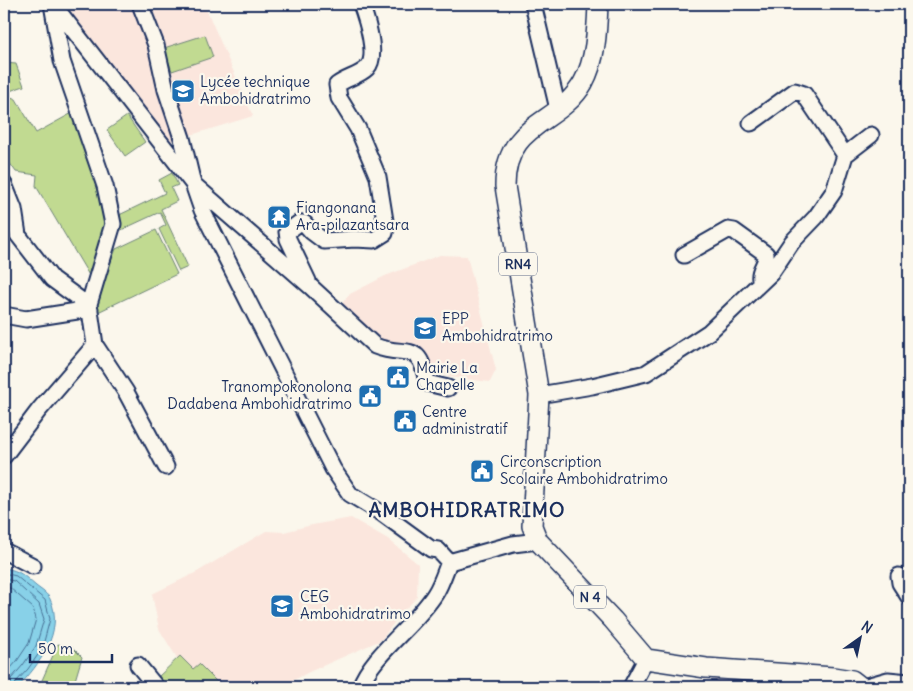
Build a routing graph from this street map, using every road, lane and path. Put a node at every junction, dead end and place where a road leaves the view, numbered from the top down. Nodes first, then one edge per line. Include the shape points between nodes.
1 (52, 4) edge
2 (140, 4) edge
3 (361, 4) edge
4 (533, 4) edge
5 (598, 4) edge
6 (558, 109) junction
7 (751, 123) dead end
8 (870, 135) dead end
9 (845, 155) junction
10 (4, 184) edge
11 (193, 184) junction
12 (684, 255) dead end
13 (762, 281) junction
14 (310, 286) junction
15 (89, 306) junction
16 (4, 315) edge
17 (95, 345) junction
18 (448, 388) dead end
19 (539, 395) junction
20 (4, 456) edge
21 (166, 467) dead end
22 (540, 541) junction
23 (4, 552) edge
24 (449, 562) junction
25 (33, 566) dead end
26 (899, 576) dead end
27 (909, 597) edge
28 (646, 660) junction
29 (138, 665) dead end
30 (909, 682) edge
31 (156, 687) edge
32 (360, 687) edge
33 (631, 687) edge
34 (862, 687) edge

1 - 11 street
1 - 15 street via 62,61 105,186 113,224
2 - 11 street via 156,45
3 - 14 street via 372,54 368,67 337,85 339,98 358,129 378,177 385,234 374,240 324,241 304,223 299,223 288,232 288,239
4 - 6 street
5 - 6 main road, RN4 via 593,61 583,83
6 - 19 main road, RN4 via 524,134 505,172
7 - 9 street via 795,91 804,94
8 - 9 street
9 - 13 street via 834,191
10 - 15 street via 14,209 18,235 52,279
11 - 14 street
11 - 24 street via 202,210 332,469 350,494 438,550
12 - 13 street via 728,230 734,231 766,254 767,261 759,274
13 - 19 street via 709,332 646,373
14 - 18 street via 375,346 418,356 424,364 427,383
15 - 16 street via 26,319
15 - 17 street
17 - 20 street
17 - 21 street via 126,392
19 - 22 main road, RN4
22 - 24 street via 512,544
22 - 28 main road, N 4
23 - 25 street
24 - 32 street via 436,594 374,664
26 - 27 street
28 - 33 street
28 - 34 main road via 686,666 832,676 852,680
29 - 31 street
30 - 34 street via 888,680

